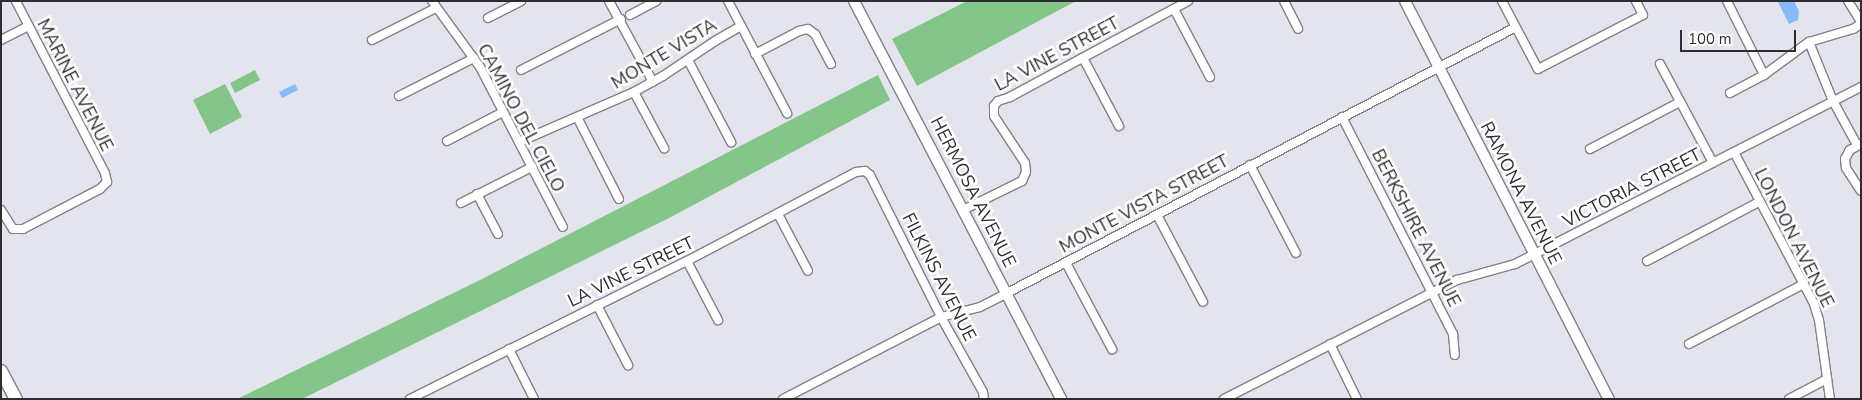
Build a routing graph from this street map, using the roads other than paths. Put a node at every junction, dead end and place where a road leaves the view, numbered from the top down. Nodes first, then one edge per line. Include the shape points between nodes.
1 (16, 1) edge
2 (521, 1) edge
3 (609, 1) edge
4 (656, 1) edge
5 (728, 1) edge
6 (854, 1) edge
7 (1188, 1) edge
8 (1284, 1) edge
9 (1405, 1) edge
10 (1502, 1) edge
11 (1636, 1) edge
12 (1727, 1) edge
13 (1848, 1) edge
14 (434, 4) edge
15 (1174, 9) junction
16 (630, 15) dead end
17 (488, 18) dead end
18 (621, 19) junction
19 (1861, 23) edge
20 (28, 26) junction
21 (741, 26) junction
22 (1516, 27) junction
23 (1298, 29) dead end
24 (1, 40) edge
25 (372, 40) dead end
26 (1809, 42) junction
27 (755, 54) junction
28 (474, 58) junction
29 (1083, 58) junction
30 (688, 60) junction
31 (831, 64) dead end
32 (1660, 64) dead end
33 (1439, 68) junction
34 (521, 70) dead end
35 (1764, 75) junction
36 (1210, 77) dead end
37 (653, 82) junction
38 (1861, 86) edge
39 (634, 92) junction
40 (1730, 93) dead end
41 (399, 96) dead end
42 (1833, 101) junction
43 (1680, 102) junction
44 (504, 112) junction
45 (787, 114) dead end
46 (577, 117) junction
47 (1342, 117) junction
48 (1119, 126) dead end
49 (447, 141) dead end
50 (519, 142) junction
51 (731, 142) dead end
52 (1859, 145) edge
53 (664, 148) dead end
54 (1590, 149) dead end
55 (1734, 152) junction
56 (1713, 163) junction
57 (1250, 165) junction
58 (532, 167) junction
59 (864, 171) joint
60 (1861, 191) edge
61 (477, 194) junction
62 (619, 198) dead end
63 (1759, 202) junction
64 (461, 203) dead end
65 (1, 210) edge
66 (963, 210) junction
67 (778, 214) junction
68 (1157, 215) junction
69 (563, 227) dead end
70 (498, 234) dead end
71 (1296, 253) dead end
72 (1535, 254) junction
73 (1647, 260) dead end
74 (687, 261) junction
75 (1066, 263) junction
76 (808, 271) dead end
77 (1804, 284) junction
78 (1431, 292) junction
79 (1007, 294) junction
80 (1203, 302) dead end
81 (597, 305) junction
82 (941, 317) junction
83 (718, 320) dead end
84 (1330, 344) junction
85 (1689, 344) dead end
86 (508, 349) junction
87 (1112, 349) dead end
88 (1456, 355) dead end
89 (628, 366) dead end
90 (1, 371) edge
91 (1827, 379) junction
92 (423, 396) edge
93 (16, 399) edge
94 (410, 399) edge
95 (534, 399) edge
96 (784, 399) edge
97 (984, 399) edge
98 (1061, 399) edge
99 (1224, 399) edge
100 (1357, 399) edge
101 (1609, 399) edge
102 (1789, 399) edge
103 (1830, 399) edge

1 - 20 street, MARINE AVENUE
2 - 17 street
3 - 18 street
4 - 16 street
5 - 21 street
6 - 66 street, HERMOSA AVENUE
7 - 15 street, LA VINE STREET
8 - 23 street
9 - 33 street, RAMONA AVENUE
10 - 22 street
11 - 22 street via 1643,15 1538,69
12 - 35 street
13 - 19 street
14 - 25 street
14 - 28 street, CAMINO DEL CIELO
15 - 29 street, LA VINE STREET
15 - 36 street
18 - 34 street
18 - 37 street
19 - 26 street via 1853,29
20 - 24 street
20 - 65 street, MARINE AVENUE via 107,182 100,189 23,229 13,229
21 - 27 street
21 - 30 street, MONTE VISTA
22 - 33 street, MONTE VISTA STREET
26 - 35 street
26 - 42 street
27 - 31 street via 808,29 815,34
27 - 45 street
28 - 41 street
28 - 44 street, CAMINO DEL CIELO
29 - 48 street
29 - 66 street, LA VINE STREET via 998,101 994,106 994,116 1026,163 1026,172 1022,181
30 - 37 street, MONTE VISTA
30 - 51 street
32 - 43 street
33 - 47 street, MONTE VISTA STREET
33 - 72 street, RAMONA AVENUE
35 - 40 street
37 - 39 street, MONTE VISTA
38 - 42 street, VICTORIA STREET
39 - 46 street, MONTE VISTA
39 - 53 street
42 - 52 street
42 - 55 street, VICTORIA STREET
43 - 54 street
43 - 56 street
44 - 49 street
44 - 50 street, CAMINO DEL CIELO
46 - 50 street, MONTE VISTA
46 - 62 street
47 - 57 street, MONTE VISTA STREET
47 - 78 street, BERKSHIRE AVENUE
50 - 58 street, CAMINO DEL CIELO
52 - 60 street via 1850,150 1845,159 1846,168
55 - 56 street, VICTORIA STREET
55 - 63 street, LONDON AVENUE
56 - 72 street, VICTORIA STREET
57 - 68 street, MONTE VISTA STREET
57 - 71 street
58 - 61 street
58 - 69 street, CAMINO DEL CIELO
59 - 67 street, LA VINE STREET via 856,172
59 - 82 street, FILKINS AVENUE via 870,175
61 - 64 street
61 - 70 street
63 - 73 street
63 - 77 street, LONDON AVENUE
66 - 79 street, HERMOSA AVENUE
67 - 74 street, LA VINE STREET
67 - 76 street
68 - 75 street, MONTE VISTA STREET
68 - 80 street
72 - 78 street, VICTORIA STREET via 1496,270 1468,275
72 - 101 street, RAMONA AVENUE
74 - 81 street, LA VINE STREET
74 - 83 street
75 - 79 street, MONTE VISTA STREET
75 - 87 street
77 - 85 street
77 - 91 street, LONDON AVENUE via 1819,320
78 - 84 street, VICTORIA STREET
78 - 88 street, BERKSHIRE AVENUE via 1453,334
79 - 82 street, MONTE VISTA STREET via 980,307
79 - 98 street, HERMOSA AVENUE
81 - 86 street, LA VINE STREET
81 - 89 street
82 - 96 street, MONTE VISTA STREET
82 - 97 street, FILKINS AVENUE via 984,392
84 - 99 street, VICTORIA STREET
84 - 100 street
86 - 92 street, LA VINE STREET
86 - 95 street
90 - 93 main road
91 - 102 street
91 - 103 street, LONDON AVENUE
92 - 94 street, LA VINE STREET

